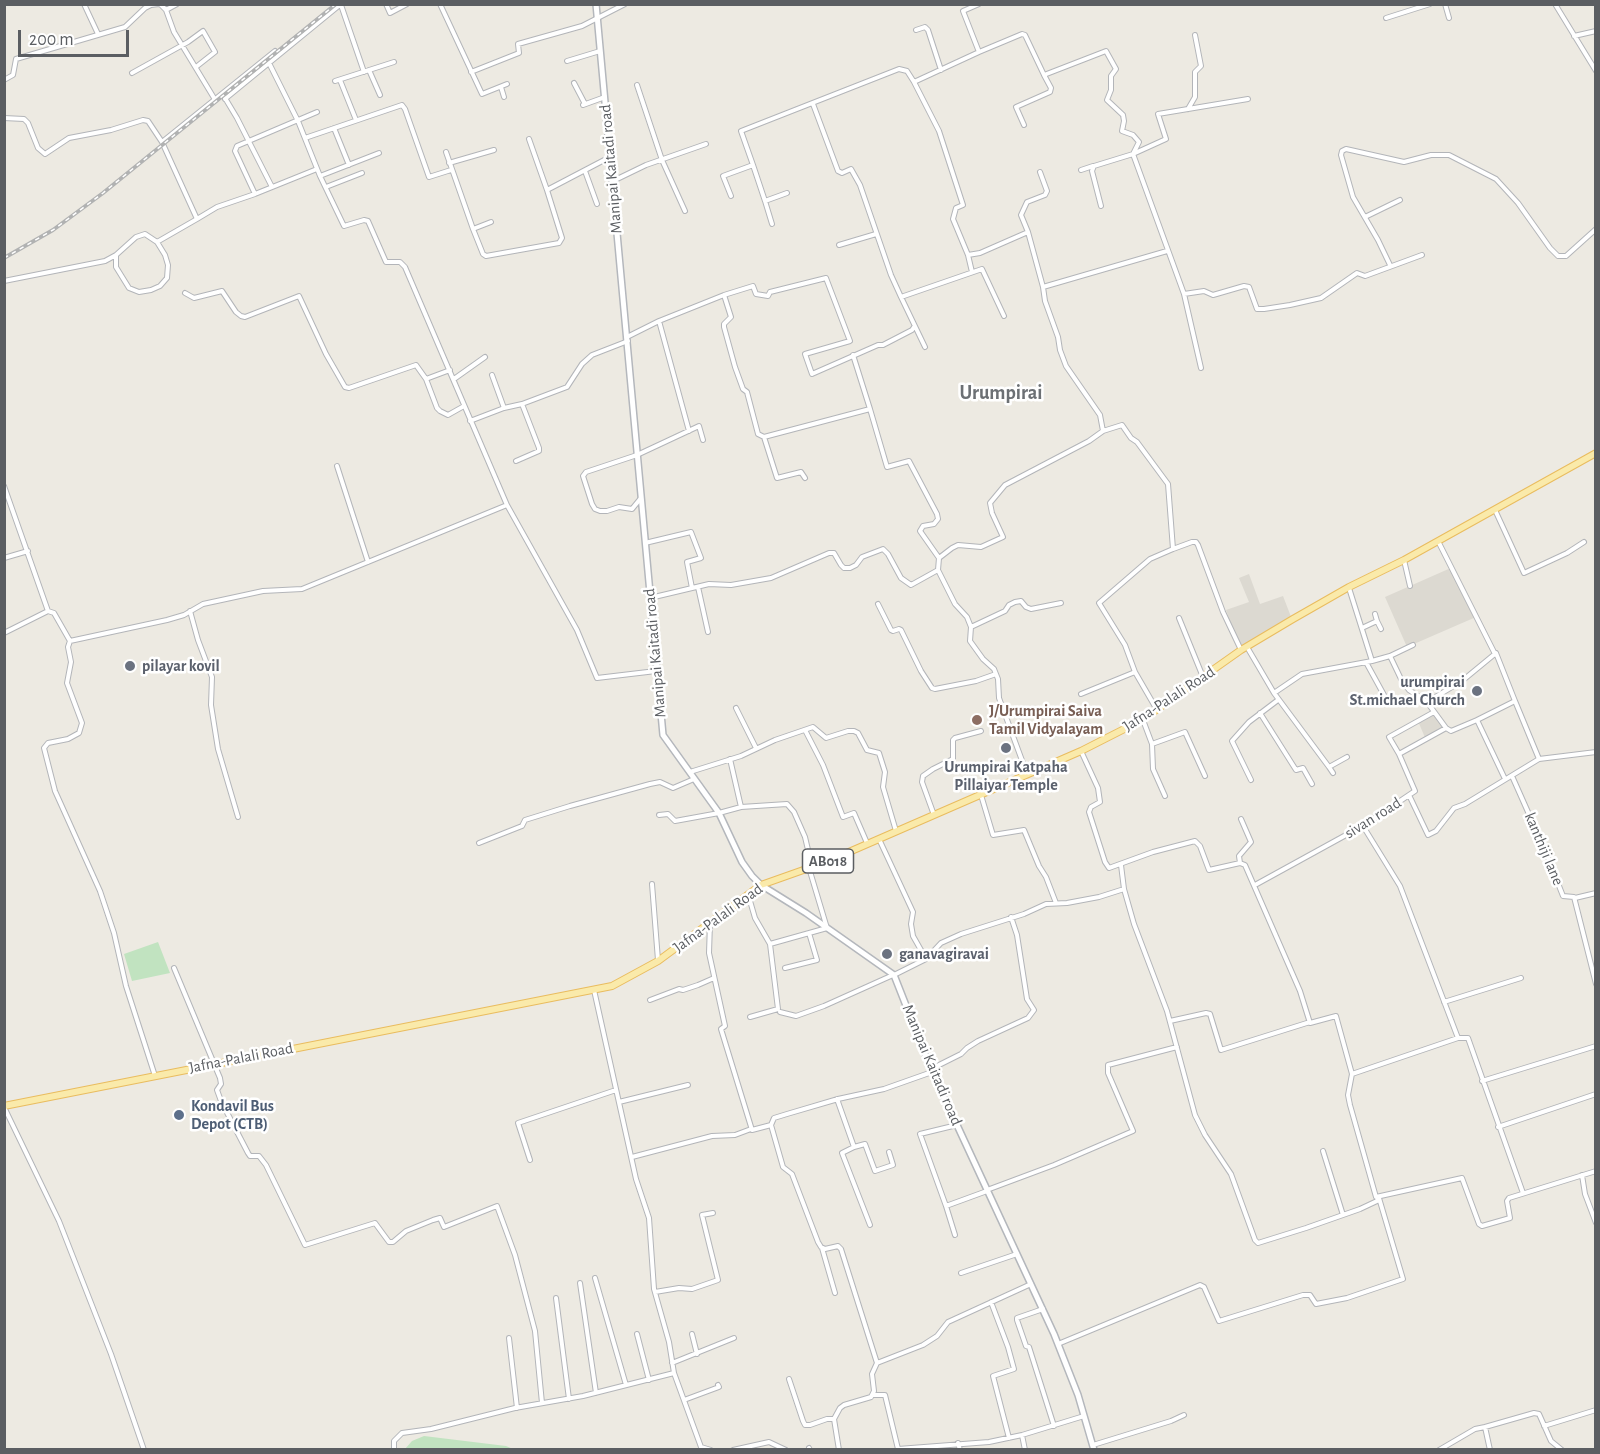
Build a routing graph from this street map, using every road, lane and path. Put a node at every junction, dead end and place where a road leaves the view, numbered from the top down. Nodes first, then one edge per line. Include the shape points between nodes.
1 (84, 4) edge
2 (160, 4) edge
3 (177, 4) edge
4 (386, 4) edge
5 (407, 4) edge
6 (440, 4) edge
7 (596, 4) edge
8 (625, 4) edge
9 (979, 4) edge
10 (1430, 4) edge
11 (1445, 4) edge
12 (1555, 4) edge
13 (341, 5) edge
14 (166, 10) junction
15 (598, 17) junction
16 (1386, 18) dead end
17 (1449, 18) dead end
18 (916, 30) dead end
19 (1596, 31) edge
20 (98, 34) junction
21 (1195, 35) dead end
22 (1574, 36) junction
23 (183, 45) junction
24 (275, 51) dead end
25 (601, 51) junction
26 (979, 52) junction
27 (567, 61) dead end
28 (394, 62) dead end
29 (269, 63) junction
30 (195, 67) junction
31 (369, 70) junction
32 (940, 70) junction
33 (1596, 70) edge
34 (364, 72) junction
35 (471, 72) junction
36 (132, 73) dead end
37 (1044, 75) junction
38 (4, 80) edge
39 (914, 82) junction
40 (573, 83) dead end
41 (507, 84) dead end
42 (637, 85) dead end
43 (501, 87) junction
44 (220, 93) junction
45 (380, 95) dead end
46 (504, 97) dead end
47 (605, 97) junction
48 (214, 98) junction
49 (225, 99) junction
50 (1248, 99) dead end
51 (813, 104) junction
52 (1188, 109) junction
53 (317, 112) dead end
54 (4, 118) edge
55 (356, 120) junction
56 (298, 121) junction
57 (1024, 125) dead end
58 (334, 128) junction
59 (305, 138) junction
60 (529, 139) dead end
61 (249, 140) junction
62 (162, 142) junction
63 (706, 144) dead end
64 (494, 150) dead end
65 (446, 152) dead end
66 (379, 153) dead end
67 (1133, 154) junction
68 (610, 157) junction
69 (662, 160) junction
70 (449, 163) junction
71 (349, 165) junction
72 (753, 165) junction
73 (1094, 166) junction
74 (317, 169) junction
75 (452, 170) junction
76 (1081, 170) dead end
77 (585, 171) junction
78 (1040, 172) dead end
79 (362, 173) dead end
80 (320, 176) junction
81 (612, 182) junction
82 (272, 187) junction
83 (326, 188) junction
84 (547, 190) junction
85 (787, 193) dead end
86 (255, 194) junction
87 (731, 196) dead end
88 (1400, 200) dead end
89 (765, 201) junction
90 (597, 204) dead end
91 (1101, 206) dead end
92 (685, 211) dead end
93 (1365, 218) junction
94 (197, 219) junction
95 (491, 222) dead end
96 (772, 224) dead end
97 (473, 229) junction
98 (1596, 229) edge
99 (1028, 232) junction
100 (876, 234) junction
101 (157, 242) junction
102 (839, 245) dead end
103 (1167, 251) junction
104 (116, 255) junction
105 (968, 255) junction
106 (1422, 255) dead end
107 (1390, 265) junction
108 (972, 272) junction
109 (4, 281) edge
110 (1043, 287) junction
111 (185, 293) dead end
112 (1184, 294) junction
113 (724, 295) junction
114 (901, 297) junction
115 (1004, 316) dead end
116 (659, 321) junction
117 (914, 327) junction
118 (627, 339) junction
119 (925, 346) dead end
120 (853, 356) junction
121 (485, 357) dead end
122 (1201, 368) dead end
123 (450, 370) junction
124 (492, 375) dead end
125 (426, 379) junction
126 (454, 379) junction
127 (522, 405) junction
128 (464, 406) junction
129 (504, 408) junction
130 (870, 409) junction
131 (470, 421) junction
132 (688, 431) junction
133 (1102, 431) junction
134 (764, 437) junction
135 (703, 440) dead end
136 (1596, 453) edge
137 (637, 455) junction
138 (516, 461) dead end
139 (337, 466) dead end
140 (805, 478) dead end
141 (4, 486) edge
142 (640, 498) junction
143 (507, 505) junction
144 (1494, 509) junction
145 (1438, 541) junction
146 (1584, 542) dead end
147 (644, 543) junction
148 (1173, 549) junction
149 (28, 551) junction
150 (4, 558) edge
151 (939, 558) junction
152 (1404, 560) junction
153 (368, 562) junction
154 (938, 570) junction
155 (698, 586) junction
156 (1410, 586) dead end
157 (1349, 587) junction
158 (692, 588) junction
159 (649, 598) junction
160 (1061, 603) dead end
161 (878, 604) dead end
162 (48, 611) junction
163 (190, 611) junction
164 (1375, 614) dead end
165 (1179, 618) dead end
166 (1377, 621) junction
167 (971, 627) junction
168 (1362, 628) junction
169 (1381, 629) dead end
170 (708, 632) dead end
171 (4, 633) edge
172 (70, 641) junction
173 (1413, 645) dead end
174 (1244, 648) junction
175 (1496, 654) junction
176 (1389, 656) junction
177 (1370, 662) junction
178 (656, 671) junction
179 (1135, 672) junction
180 (996, 674) junction
181 (1203, 677) junction
182 (1274, 693) junction
183 (1081, 694) dead end
184 (1384, 695) dead end
185 (1278, 700) junction
186 (1515, 701) junction
187 (1428, 702) junction
188 (736, 708) dead end
189 (1157, 710) junction
190 (1434, 712) junction
191 (1260, 713) junction
192 (1142, 720) junction
193 (1477, 720) junction
194 (1446, 728) junction
195 (805, 730) junction
196 (981, 731) dead end
197 (1152, 744) junction
198 (756, 748) junction
199 (1081, 751) junction
200 (1596, 752) edge
201 (1399, 754) junction
202 (1347, 758) dead end
203 (730, 759) junction
204 (1539, 759) junction
205 (1329, 767) junction
206 (689, 773) junction
207 (1333, 773) dead end
208 (1028, 774) junction
209 (1205, 776) dead end
210 (1512, 776) junction
211 (694, 779) junction
212 (1505, 779) junction
213 (1251, 780) dead end
214 (1312, 784) dead end
215 (981, 795) junction
216 (1409, 795) junction
217 (1165, 796) dead end
218 (741, 807) junction
219 (719, 813) junction
220 (659, 815) dead end
221 (934, 815) junction
222 (238, 817) dead end
223 (1241, 819) dead end
224 (1363, 826) junction
225 (896, 831) junction
226 (879, 839) junction
227 (479, 843) dead end
228 (867, 844) junction
229 (1240, 863) junction
230 (1121, 865) junction
231 (811, 867) junction
232 (652, 884) dead end
233 (761, 885) junction
234 (1255, 885) junction
235 (1124, 889) junction
236 (1596, 892) edge
237 (748, 894) junction
238 (1575, 898) junction
239 (1056, 903) junction
240 (1011, 916) junction
241 (710, 922) junction
242 (827, 928) junction
243 (809, 933) junction
244 (770, 944) junction
245 (926, 959) junction
246 (658, 961) junction
247 (174, 968) dead end
248 (785, 968) dead end
249 (894, 974) junction
250 (714, 978) junction
251 (1521, 978) dead end
252 (1596, 984) edge
253 (594, 990) junction
254 (650, 1000) dead end
255 (1444, 1002) junction
256 (780, 1012) dead end
257 (750, 1017) dead end
258 (1170, 1021) junction
259 (1310, 1022) junction
260 (1458, 1038) junction
261 (1596, 1046) edge
262 (1177, 1047) junction
263 (214, 1063) junction
264 (932, 1070) junction
265 (1352, 1074) junction
266 (155, 1076) junction
267 (1482, 1081) junction
268 (688, 1085) dead end
269 (616, 1090) junction
270 (1596, 1094) edge
271 (837, 1099) junction
272 (619, 1102) junction
273 (4, 1106) edge
274 (771, 1125) junction
275 (957, 1125) junction
276 (1498, 1127) junction
277 (751, 1129) junction
278 (854, 1148) junction
279 (1323, 1150) dead end
280 (889, 1152) dead end
281 (632, 1157) junction
282 (530, 1160) dead end
283 (1596, 1171) edge
284 (1582, 1175) junction
285 (987, 1190) junction
286 (1523, 1193) junction
287 (1378, 1197) junction
288 (946, 1206) junction
289 (713, 1213) dead end
290 (1343, 1215) junction
291 (1596, 1223) edge
292 (870, 1226) dead end
293 (955, 1235) dead end
294 (822, 1248) junction
295 (1017, 1254) junction
296 (961, 1274) dead end
297 (595, 1278) dead end
298 (580, 1283) dead end
299 (1031, 1284) junction
300 (656, 1292) junction
301 (836, 1293) dead end
302 (556, 1298) dead end
303 (991, 1302) junction
304 (1043, 1309) junction
305 (637, 1334) dead end
306 (692, 1334) dead end
307 (509, 1338) dead end
308 (734, 1338) dead end
309 (1058, 1344) junction
310 (697, 1354) junction
311 (672, 1363) junction
312 (877, 1363) junction
313 (674, 1373) junction
314 (789, 1379) dead end
315 (649, 1380) junction
316 (626, 1385) junction
317 (718, 1385) dead end
318 (596, 1393) junction
319 (872, 1395) junction
320 (569, 1399) junction
321 (684, 1400) junction
322 (542, 1404) junction
323 (517, 1408) junction
324 (1596, 1410) edge
325 (1184, 1415) dead end
326 (1084, 1416) junction
327 (834, 1419) junction
328 (1054, 1426) junction
329 (1544, 1426) junction
330 (1485, 1427) junction
331 (1022, 1435) junction
332 (1009, 1438) junction
333 (958, 1443) junction
334 (944, 1447) edge
335 (1093, 1447) edge
336 (929, 1448) edge
337 (144, 1449) edge
338 (394, 1449) edge
339 (711, 1449) edge
340 (733, 1449) edge
341 (786, 1449) edge
342 (839, 1449) edge
343 (898, 1449) edge
344 (960, 1449) edge
345 (1025, 1449) edge
346 (1439, 1449) edge
347 (1490, 1449) edge
348 (1562, 1449) edge

1 - 20 street
2 - 14 street
2 - 20 street via 145,8 125,27
3 - 14 street
4 - 5 street via 390,12
6 - 35 street
7 - 15 main road, Manipai Kaitadi road
8 - 15 street
9 - 26 street via 963,11
10 - 16 street
11 - 17 street
12 - 22 street
13 - 29 street
13 - 34 street
14 - 23 street
15 - 25 main road, Manipai Kaitadi road
15 - 35 street via 582,26 518,44 519,53
18 - 32 street via 928,30
19 - 22 street
20 - 38 street via 16,59 13,75
21 - 52 street via 1201,66 1195,72 1195,97
22 - 33 street
23 - 30 street
23 - 30 street via 203,31 215,52
23 - 36 street
24 - 44 street
25 - 27 street
25 - 47 main road, Manipai Kaitadi road
26 - 32 street
26 - 37 street via 1025,35
28 - 31 street
29 - 49 street
29 - 56 street
30 - 48 street
31 - 34 street
31 - 45 street
32 - 39 street
34 - 55 street via 337,81
35 - 43 street via 482,94
37 - 57 street via 1050,92 1016,107
37 - 67 street via 1106,51 1116,69 1107,100 1123,115 1122,131 1139,142
39 - 51 street via 907,71 899,69
39 - 105 street via 939,131 963,205 956,208 953,219
40 - 47 street via 584,105
41 - 43 street
42 - 69 street
43 - 46 street
44 - 48 street
44 - 49 street
47 - 68 main road, Manipai Kaitadi road
48 - 62 street
49 - 61 street
50 - 52 street
51 - 72 street via 741,131
51 - 100 street via 838,171 851,169 860,185
52 - 67 street via 1158,114 1166,139
53 - 56 street
54 - 62 street via 24,119 45,154 69,138 143,120 148,121
55 - 58 street
55 - 75 street via 402,105 429,177
56 - 59 street
56 - 61 street
58 - 59 street
58 - 71 street
59 - 74 street
60 - 84 street
61 - 82 street
61 - 86 street via 235,151
62 - 94 street
63 - 69 street
64 - 70 street
65 - 70 street
66 - 71 street
67 - 73 street
67 - 103 street
68 - 77 street
68 - 81 main road, Manipai Kaitadi road
69 - 81 street
69 - 92 street
70 - 75 street
71 - 80 street
72 - 87 street via 723,176
72 - 89 street
73 - 76 street
73 - 91 street
74 - 80 street
74 - 82 street
75 - 97 street
77 - 84 street
77 - 90 street
78 - 99 street via 1047,191 1027,202 1021,215
79 - 83 street
80 - 83 street
81 - 118 main road, Manipai Kaitadi road
82 - 86 street
83 - 123 street via 344,226 368,221 386,262 403,263
84 - 97 street via 561,238 559,243 486,256
85 - 89 street
86 - 94 street via 217,207
88 - 93 street
89 - 96 street
93 - 98 street via 1353,197 1341,155 1346,149 1404,162 1449,155 1496,179 1558,256 1566,256
93 - 107 street
94 - 101 street
95 - 97 street
99 - 105 street
99 - 110 street
100 - 102 street
100 - 114 street
101 - 104 street via 145,234
101 - 104 street via 165,255 167,278 151,290 139,292 129,288 116,267
103 - 110 street
103 - 112 street
104 - 109 street via 105,261
105 - 108 street
106 - 107 street
107 - 112 street via 1365,276 1357,273 1322,298 1264,309 1255,306 1249,287 1244,286 1213,295 1204,291
108 - 114 street
108 - 115 street via 982,269
110 - 133 street via 1066,366 1100,415
111 - 125 street via 194,298 222,291 236,312 245,317 299,296 345,387 412,365 418,366
112 - 122 street
113 - 116 street
113 - 120 street via 753,286 756,294 768,296 770,292 826,278 850,341 805,354 812,374
113 - 134 street via 731,317 724,327 735,367 758,434
114 - 117 street
116 - 118 street
116 - 132 street
117 - 119 street
117 - 120 street via 884,345
118 - 127 street via 592,355 567,387
118 - 137 main road, Manipai Kaitadi road
120 - 130 street
121 - 126 street
123 - 125 street
123 - 126 street
124 - 129 street
125 - 128 street via 440,411 448,415
126 - 128 street
127 - 129 street
127 - 138 street via 539,448
128 - 131 street
129 - 131 street
130 - 134 street
130 - 151 street via 887,467 909,461 937,514 934,524 923,526 920,531
131 - 143 street
132 - 135 street via 699,426
132 - 137 street
133 - 148 street via 1122,425 1168,484
133 - 151 street via 1000,490 990,502 1003,535 1001,539 981,547 958,545
134 - 140 street via 777,478 801,472
136 - 144 main road, Jafna-Palali Road / AB018
137 - 142 main road, Manipai Kaitadi road
137 - 142 street via 583,476 592,504 600,511 632,509
139 - 153 street
141 - 149 street
142 - 147 main road, Manipai Kaitadi road
143 - 153 street
143 - 178 street via 577,630 597,678
144 - 145 main road, Jafna-Palali Road / AB018
144 - 146 street via 1524,573
145 - 152 main road, Jafna-Palali Road / AB018
145 - 175 street
147 - 158 street via 691,532 702,558 687,562
147 - 159 main road, Manipai Kaitadi road
148 - 174 street via 1196,542 1223,612
148 - 179 street via 1150,559 1099,603 1125,645
149 - 150 street
149 - 162 street
151 - 154 street
152 - 156 street
152 - 157 main road, Jafna-Palali Road / AB018
153 - 163 street via 302,589 263,591 203,604
154 - 155 street via 911,585 895,570 883,549 862,557 850,568 844,568 834,553 829,553 771,578
154 - 167 street
155 - 158 street
155 - 170 street
157 - 168 street
157 - 174 main road, Jafna-Palali Road / AB018
158 - 159 street
159 - 178 main road, Manipai Kaitadi road
160 - 167 street via 1031,609 1021,601 1015,602
161 - 180 street via 891,630 901,630 933,688
162 - 171 street
162 - 172 street via 54,613
163 - 172 street via 167,620
163 - 222 street via 212,677 218,749
164 - 166 street
165 - 181 street
166 - 168 street
166 - 169 street
167 - 180 street via 970,641
168 - 177 street
172 - 266 street via 67,683 82,723 79,733 48,743 44,748 56,791 114,933 126,986
173 - 176 street
174 - 181 main road, Jafna-Palali Road / AB018
174 - 182 street
175 - 186 street
175 - 187 street
176 - 177 street
176 - 187 street via 1409,690
177 - 182 street via 1302,674
177 - 184 street
178 - 206 main road, Manipai Kaitadi road via 663,735
179 - 183 street
179 - 189 street
180 - 208 street via 999,698
181 - 189 main road, Jafna-Palali Road / AB018
182 - 185 street
185 - 191 street
185 - 205 street
186 - 193 street
186 - 204 street
187 - 190 street
188 - 198 street
189 - 192 main road, Jafna-Palali Road / AB018
190 - 194 street
190 - 201 street via 1389,737
191 - 213 street via 1232,741
191 - 214 street via 1296,770 1303,768
192 - 197 street
192 - 199 main road, Jafna-Palali Road / AB018
193 - 194 street via 1451,731
193 - 212 street
194 - 201 street
195 - 198 street
195 - 225 street via 815,727 826,738 854,731 867,750 879,753 885,772 883,787
195 - 228 street via 843,817 854,813
196 - 221 street via 955,738 953,759 923,776
197 - 209 street via 1185,732
197 - 217 street via 1153,769
198 - 203 street
199 - 208 main road, Jafna-Palali Road / AB018
199 - 230 street via 1098,788 1100,802 1089,812 1105,862 1109,868
200 - 204 street, sivan road
201 - 216 street via 1415,791
202 - 205 street
203 - 206 street
203 - 218 street
204 - 210 street, sivan road
205 - 207 street
206 - 211 main road, Manipai Kaitadi road
208 - 215 main road, Jafna-Palali Road / AB018
210 - 212 street, sivan road
210 - 238 street, kanthiji lane via 1563,896
211 - 219 main road, Manipai Kaitadi road
211 - 227 street via 672,788 660,782 650,784 570,806 525,820 522,826
212 - 216 street, sivan road via 1454,808 1428,835
215 - 221 main road, Jafna-Palali Road / AB018
215 - 239 street via 993,836 1024,830
216 - 224 street, sivan road
218 - 219 street
218 - 231 street via 787,804 805,837
219 - 220 street via 675,821 668,814
219 - 233 main road, Manipai Kaitadi road via 746,868
221 - 225 main road, Jafna-Palali Road / AB018
223 - 229 street via 1251,842 1239,855
224 - 234 street, sivan road
224 - 255 street via 1400,886
225 - 226 main road, Jafna-Palali Road / AB018
226 - 228 main road, Jafna-Palali Road / AB018
226 - 245 street via 913,912 913,936
228 - 231 main road, Jafna-Palali Road / AB018
229 - 230 street via 1209,870 1195,841
229 - 234 street
230 - 235 street
231 - 233 main road, Jafna-Palali Road / AB018
231 - 242 street
232 - 246 street
233 - 237 main road, Jafna-Palali Road / AB018
233 - 242 main road, Manipai Kaitadi road
234 - 259 street
235 - 239 street
235 - 258 street
236 - 238 street
237 - 241 main road, Jafna-Palali Road / AB018
237 - 244 street via 755,918
238 - 252 street, kanthiji lane
239 - 240 street
240 - 245 street via 941,943
240 - 264 street via 1027,999 1034,1010 1028,1018 978,1041
241 - 246 main road, Jafna-Palali Road / AB018
241 - 250 street via 709,953
242 - 243 street
242 - 249 main road, Manipai Kaitadi road
243 - 244 street
243 - 248 street via 817,960
244 - 257 street via 778,1009
245 - 249 street
246 - 253 main road, Jafna-Palali Road / AB018 via 612,986
247 - 263 street
249 - 256 street via 796,1016
249 - 264 main road, Manipai Kaitadi road
250 - 254 street
250 - 277 street via 725,1026 721,1029
251 - 255 street
253 - 263 main road, Jafna-Palali Road / AB018
253 - 269 street
255 - 260 street
258 - 259 street via 1210,1014 1221,1050
258 - 262 street
259 - 265 street via 1336,1016
260 - 265 street
260 - 267 street via 1468,1038
261 - 267 street
262 - 285 street via 1108,1065 1133,1131
262 - 290 street via 1195,1115 1231,1174 1255,1240 1258,1243 1277,1238
263 - 266 main road, Jafna-Palali Road / AB018
263 - 322 street via 220,1078 217,1090 221,1101 250,1156 259,1156 266,1165 305,1245 375,1223 393,1242 406,1231 433,1220 441,1218 444,1227 497,1206 535,1331
264 - 271 street via 884,1089
264 - 275 main road, Manipai Kaitadi road
265 - 287 street via 1350,1105
266 - 273 main road, Jafna-Palali Road / AB018
267 - 276 street
268 - 272 street
269 - 272 street
269 - 282 street via 518,1123
270 - 276 street
271 - 274 street via 774,1118
271 - 278 street
272 - 281 street
273 - 337 street via 63,1230
274 - 277 street
274 - 294 street via 783,1167 792,1174
275 - 285 main road, Manipai Kaitadi road
275 - 288 street via 920,1134
276 - 286 street
277 - 281 street
278 - 280 street via 865,1144 875,1170 893,1166
278 - 292 street via 842,1153
279 - 290 street
281 - 300 street via 649,1218
283 - 284 street
284 - 286 street
284 - 291 street
285 - 288 street
285 - 295 main road, Manipai Kaitadi road
286 - 287 street via 1507,1201 1510,1218 1482,1226 1462,1178
287 - 290 street via 1377,1201
287 - 309 street via 1404,1279 1316,1304 1310,1295 1303,1294 1219,1321 1200,1285
288 - 293 street
289 - 300 street via 702,1215 718,1280 692,1289
294 - 301 street
294 - 312 street via 842,1249
295 - 296 street
295 - 299 main road, Manipai Kaitadi road
297 - 316 street
298 - 318 street
299 - 303 street
299 - 304 main road, Manipai Kaitadi road
300 - 311 street
302 - 320 street
303 - 312 street via 948,1322 923,1345
303 - 332 street via 1014,1369 993,1376
304 - 309 main road, Manipai Kaitadi road
304 - 328 street via 1017,1320
305 - 315 street
306 - 310 street
307 - 323 street
308 - 310 street
309 - 326 main road, Manipai Kaitadi road
310 - 311 street
311 - 313 street
312 - 319 street via 872,1374
313 - 315 street
313 - 321 street
314 - 327 street via 805,1425
315 - 316 street
316 - 318 street
317 - 321 street via 719,1388
318 - 320 street
319 - 327 street via 844,1405
319 - 343 street via 885,1395
320 - 322 street
321 - 339 street via 701,1447
322 - 323 street
323 - 338 street via 431,1430 402,1433 394,1441
324 - 329 street
325 - 335 street
326 - 328 street
326 - 335 main road, Manipai Kaitadi road
327 - 342 street
328 - 331 street
329 - 330 street via 1539,1414 1534,1413
329 - 348 street via 1551,1441
330 - 346 street
330 - 347 street
331 - 332 street
331 - 345 street
332 - 333 street
333 - 334 street
333 - 344 street
334 - 336 street
336 - 343 street
340 - 341 street via 770,1442

